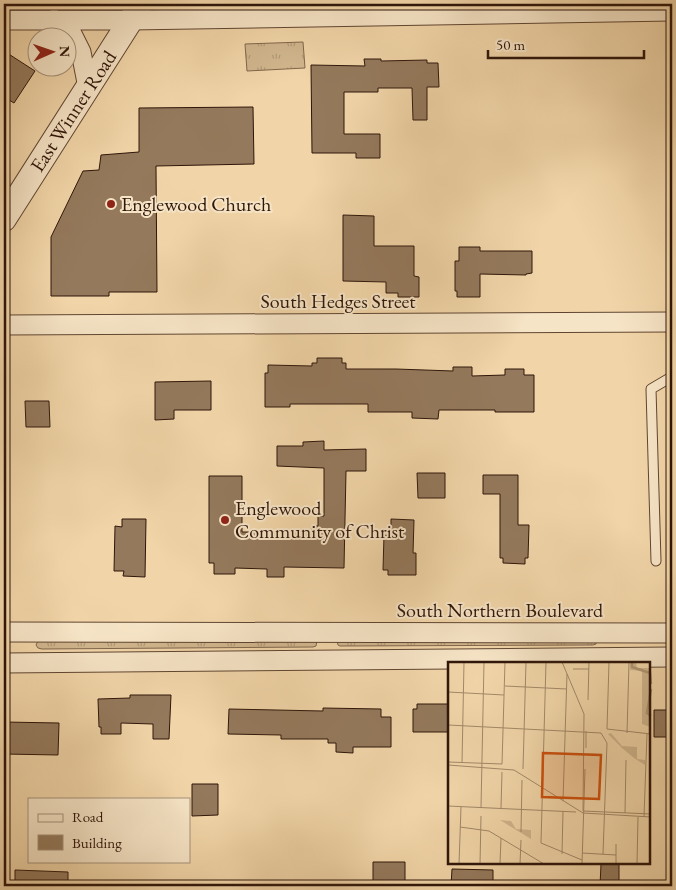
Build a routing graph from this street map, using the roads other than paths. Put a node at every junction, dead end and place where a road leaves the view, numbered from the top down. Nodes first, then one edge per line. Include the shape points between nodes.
1 (672, 11) edge
2 (136, 12) edge
3 (4, 20) edge
4 (54, 20) junction
5 (88, 88) junction
6 (4, 218) edge
7 (672, 322) edge
8 (4, 325) edge
9 (672, 378) edge
10 (656, 561) dead end
11 (4, 632) edge
12 (25, 632) junction
13 (328, 632) junction
14 (672, 633) edge
15 (672, 657) edge
16 (328, 660) junction
17 (4, 663) edge
18 (26, 663) junction

1 - 2 street
2 - 4 street
2 - 5 street, East Winner Road
3 - 4 street
4 - 5 street via 71,32 81,52
5 - 6 street, East Winner Road
7 - 8 street, South Hedges Street
9 - 10 lane via 651,388
11 - 12 street, South Northern Boulevard
12 - 13 street, South Northern Boulevard
12 - 18 street
13 - 14 street, South Northern Boulevard
13 - 16 street
15 - 16 street
16 - 18 street
17 - 18 street

